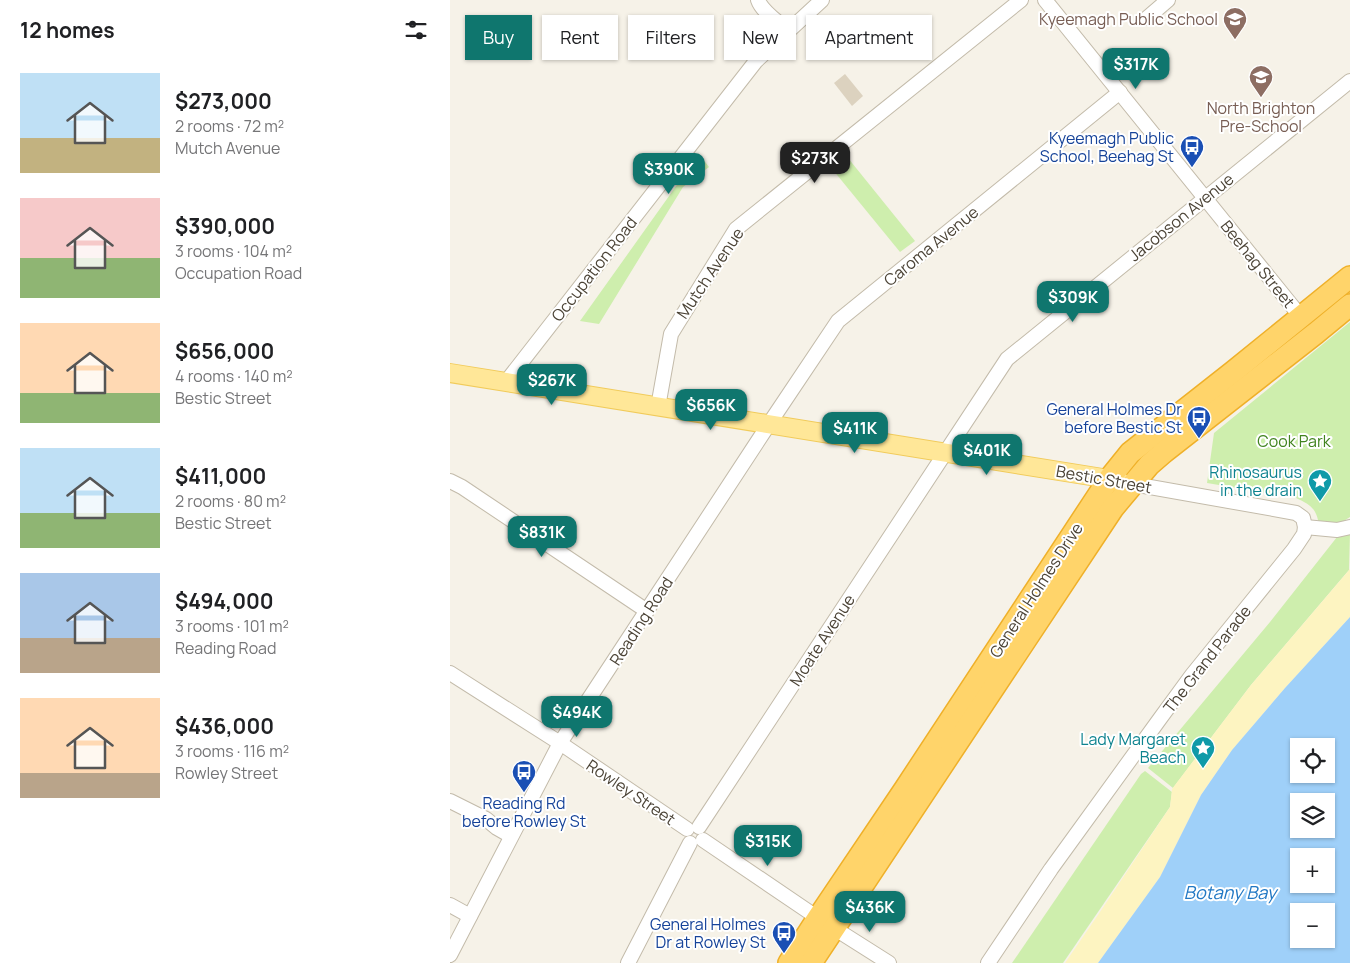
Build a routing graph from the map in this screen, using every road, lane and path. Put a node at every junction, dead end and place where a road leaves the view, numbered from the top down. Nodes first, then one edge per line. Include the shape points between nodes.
1 (758, 0) edge
2 (822, 0) edge
3 (1045, 0) edge
4 (1168, 0) edge
5 (1019, 1) edge
6 (770, 15) edge
7 (1147, 18) dead end
8 (796, 24) edge
9 (757, 60) edge
10 (1350, 81) edge
11 (1120, 92) junction
12 (1205, 198) junction
13 (1350, 277) edge
14 (1350, 305) edge
15 (1301, 317) junction
16 (450, 373) edge
17 (506, 382) junction
18 (658, 407) junction
19 (769, 424) junction
20 (946, 452) junction
21 (1109, 479) junction
22 (450, 481) edge
23 (1132, 484) junction
24 (1306, 527) junction
25 (1343, 529) edge
26 (647, 611) junction
27 (450, 673) edge
28 (560, 743) junction
29 (450, 801) edge
30 (695, 835) junction
31 (511, 836) junction
32 (450, 904) edge
33 (470, 916) junction
34 (826, 922) junction
35 (450, 954) edge
36 (628, 963) edge
37 (789, 963) edge
38 (811, 963) edge
39 (889, 963) edge
40 (988, 963) edge

1 - 6 street
2 - 8 street, Occupation Road
3 - 11 street, Beehag Street
4 - 7 street
5 - 18 street, Mutch Avenue via 736,229 671,334
9 - 17 street, Occupation Road
10 - 12 street, Jacobson Avenue
11 - 12 street, Beehag Street
11 - 19 street, Caroma Avenue via 838,321
12 - 15 street, Beehag Street
12 - 20 street, Jacobson Avenue via 1007,359
13 - 15 highway, General Holmes Drive
14 - 23 highway, General Holmes Drive via 1164,452
15 - 21 highway, General Holmes Drive via 1130,453
16 - 17 main road, Bestic Street
17 - 18 main road, Bestic Street
18 - 19 main road, Bestic Street
19 - 20 main road, Bestic Street
19 - 26 street, Reading Road
20 - 21 main road, Bestic Street
20 - 30 street, Moate Avenue
21 - 23 main road, Bestic Street
21 - 34 highway, General Holmes Drive via 905,789
22 - 26 street
23 - 24 street, Bestic Street via 1296,513
23 - 34 highway, General Holmes Drive
24 - 25 street
24 - 40 street, The Grand Parade via 1294,549 1158,720
26 - 28 street, Reading Road
27 - 28 street, Rowley Street
28 - 30 street, Rowley Street
28 - 31 street, Reading Road
29 - 31 street
30 - 34 street, Rowley Street
30 - 36 street, Moate Avenue
31 - 33 street, Reading Road
32 - 33 street
33 - 35 street, Reading Road
34 - 37 highway, General Holmes Drive
34 - 38 highway, General Holmes Drive
34 - 39 street, Rowley Street

